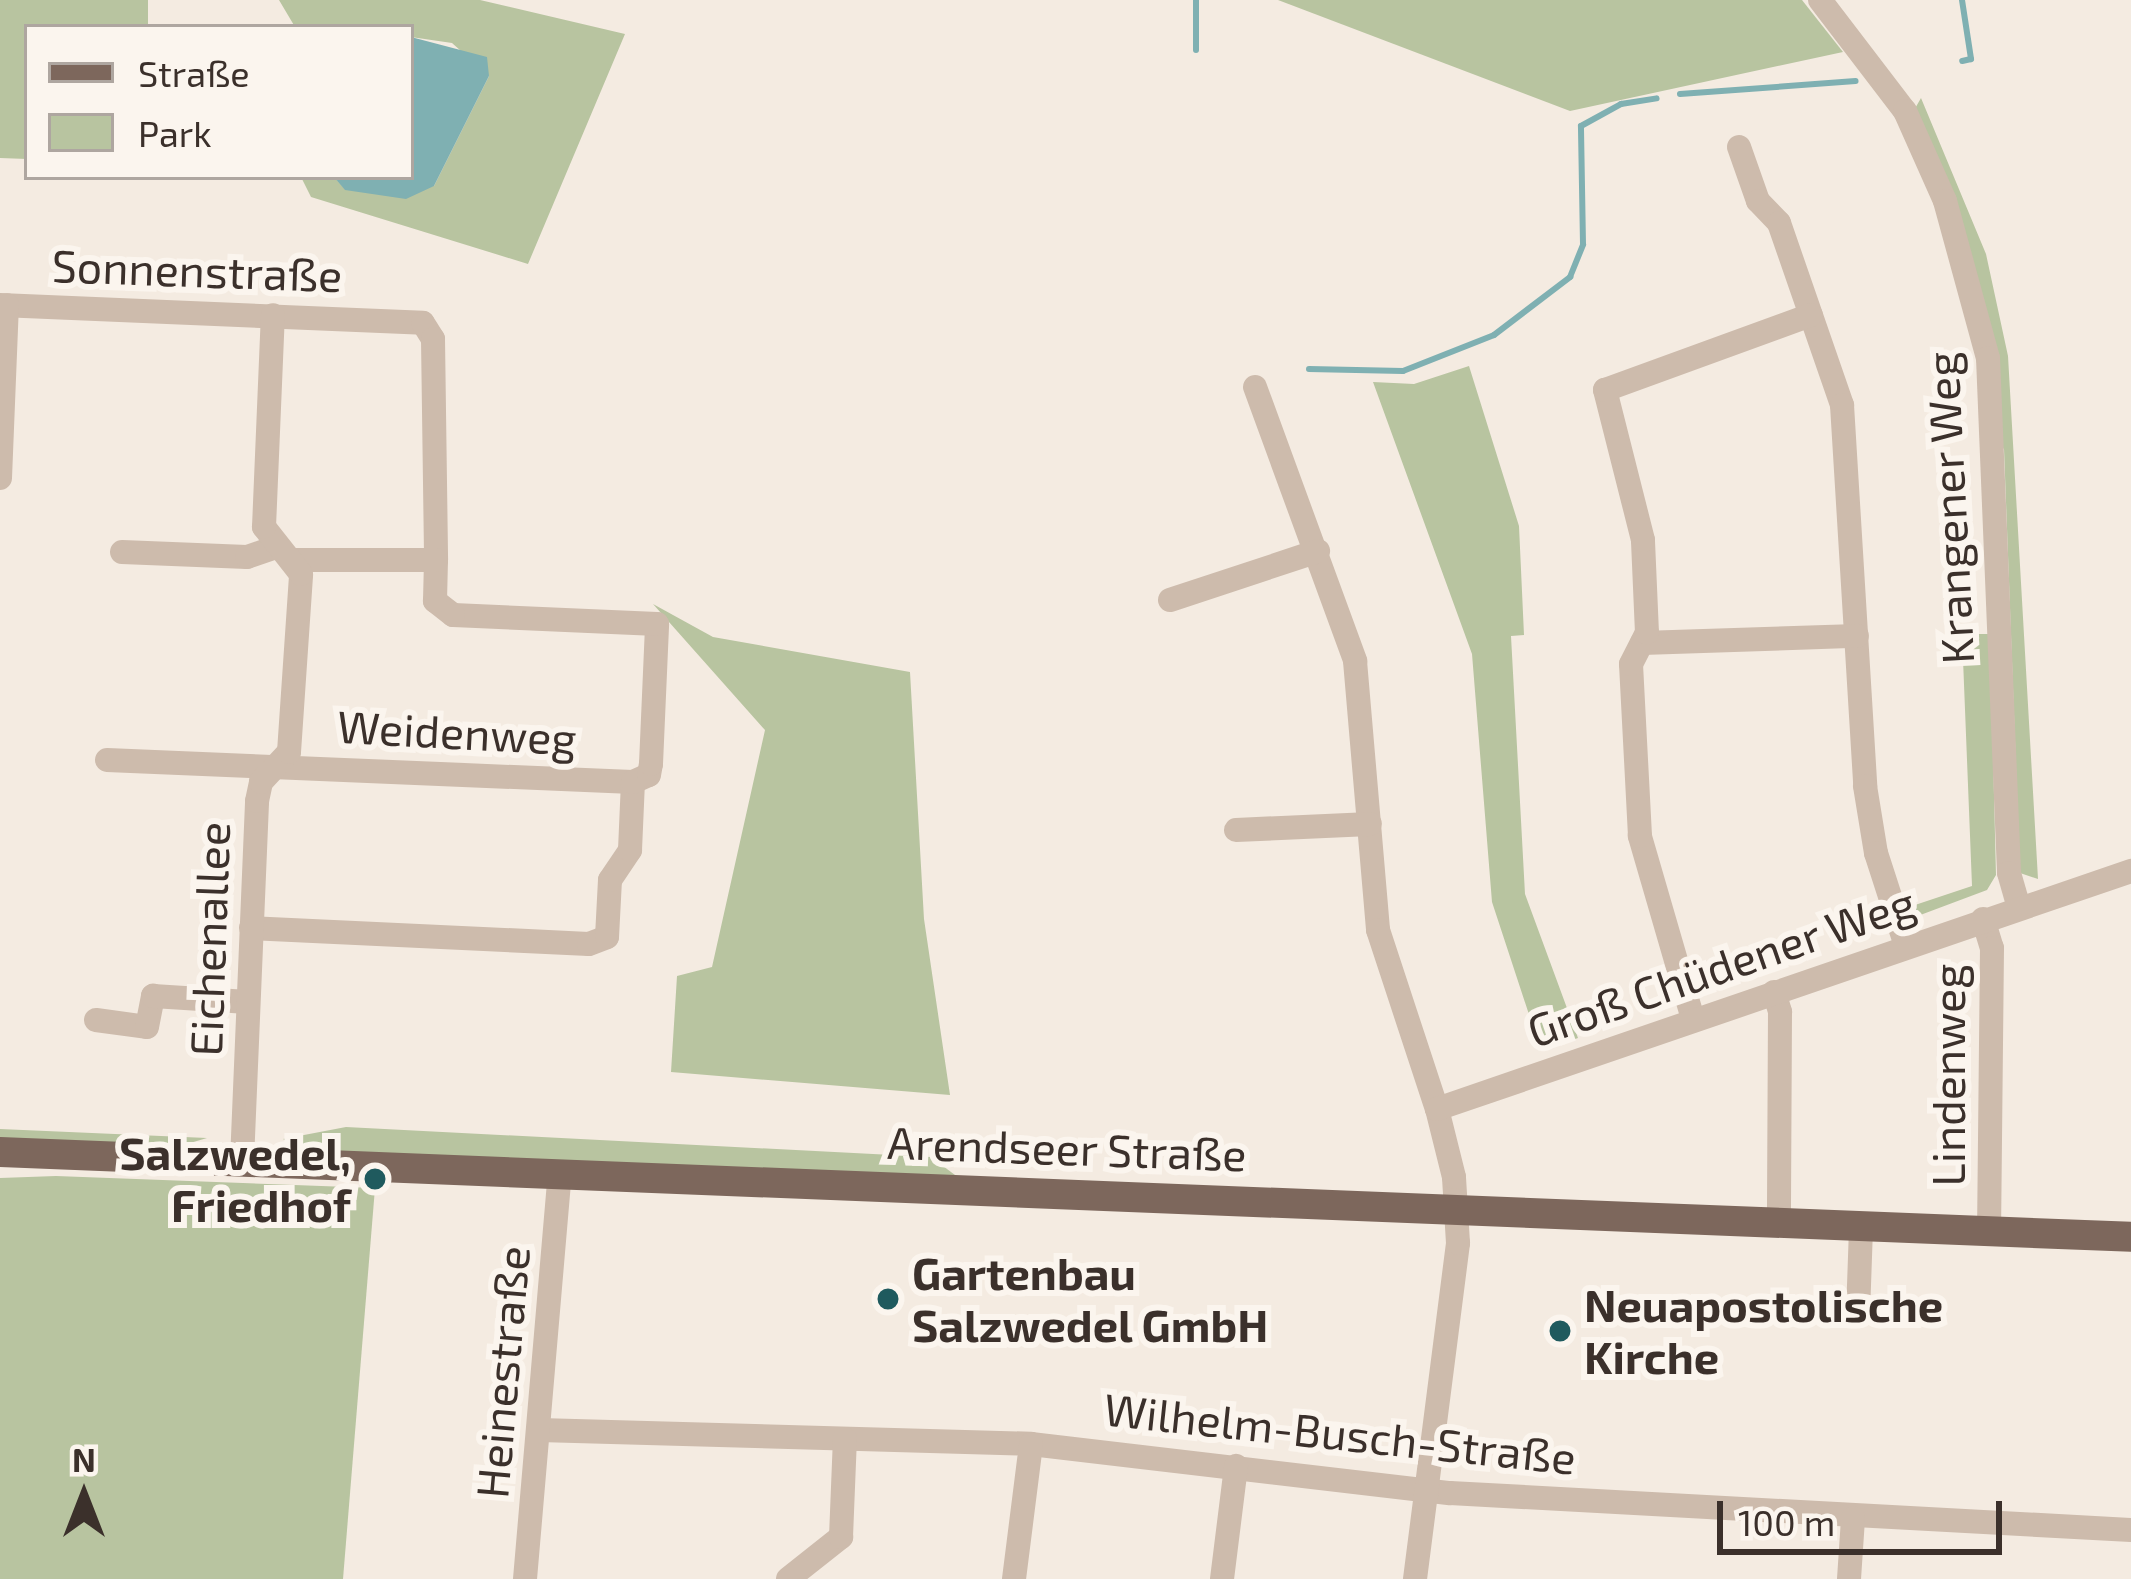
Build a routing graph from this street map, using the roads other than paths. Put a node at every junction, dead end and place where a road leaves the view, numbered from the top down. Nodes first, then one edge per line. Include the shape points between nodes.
1 (1820, 0) edge
2 (1739, 147) dead end
3 (4, 305) edge
4 (273, 315) junction
5 (1810, 315) junction
6 (1255, 387) dead end
7 (0, 478) edge
8 (1318, 551) junction
9 (122, 552) dead end
10 (285, 554) junction
11 (436, 560) junction
12 (1170, 600) dead end
13 (1857, 635) junction
14 (1642, 643) junction
15 (107, 760) dead end
16 (278, 765) junction
17 (633, 782) junction
18 (1370, 824) junction
19 (1236, 830) dead end
20 (2131, 871) edge
21 (2019, 908) junction
22 (1983, 919) junction
23 (251, 928) junction
24 (1906, 946) junction
25 (1774, 992) junction
26 (248, 1001) junction
27 (1694, 1019) junction
28 (96, 1020) dead end
29 (1437, 1108) junction
30 (0, 1152) edge
31 (242, 1161) junction
32 (560, 1173) junction
33 (1458, 1210) junction
34 (1779, 1222) junction
35 (1862, 1226) junction
36 (1989, 1231) junction
37 (2131, 1237) edge
38 (1858, 1314) dead end
39 (539, 1430) junction
40 (845, 1438) junction
41 (1031, 1444) junction
42 (1236, 1466) junction
43 (1426, 1489) junction
44 (1852, 1518) junction
45 (2131, 1530) edge
46 (525, 1579) edge
47 (788, 1579) edge
48 (1014, 1579) edge
49 (1222, 1579) edge
50 (1415, 1579) edge
51 (1849, 1579) edge

1 - 21 street, Krangener Weg via 1905,112 1945,201 1988,358 2009,873
2 - 5 street via 1758,201 1779,223
3 - 4 street, Sonnenstraße
3 - 7 street
4 - 10 street, Eichenallee via 263,516
4 - 11 street, Sonnenstraße via 423,323 434,339
5 - 13 street via 1845,422
5 - 14 street via 1607,388 1640,518
6 - 8 street
8 - 12 street
8 - 18 street via 1355,661
9 - 10 street
10 - 11 street
10 - 16 street, Eichenallee via 301,574 292,729
11 - 17 street, Weidenweg via 437,608 657,624 651,764 649,775
13 - 14 street
13 - 24 street via 1871,832
14 - 27 street via 1631,664 1640,836
15 - 16 street, Weidenweg
16 - 17 street, Weidenweg
16 - 23 street, Eichenallee via 256,801
17 - 23 street, Weidenweg via 630,850 610,880 608,937 589,944
18 - 19 street
18 - 29 street via 1381,946
20 - 21 street, Groß Chüdener Weg
21 - 22 street, Groß Chüdener Weg
22 - 24 street, Groß Chüdener Weg
22 - 36 street, Lindenweg via 1992,948
23 - 26 street, Eichenallee
24 - 25 street, Groß Chüdener Weg
25 - 27 street, Groß Chüdener Weg
25 - 34 street
26 - 28 street via 153,996 147,1027
26 - 31 street, Eichenallee
27 - 29 street, Groß Chüdener Weg
29 - 33 street
30 - 31 main road, Arendseer Straße
31 - 32 main road, Arendseer Straße
32 - 33 main road, Arendseer Straße
32 - 39 street, Heinestraße
33 - 34 main road, Arendseer Straße
33 - 43 street
34 - 35 main road, Arendseer Straße
35 - 36 main road, Arendseer Straße
35 - 38 street
36 - 37 main road, Arendseer Straße
39 - 40 street, Wilhelm-Busch-Straße
39 - 46 street, Heinestraße
40 - 41 street, Wilhelm-Busch-Straße
40 - 47 street via 839,1541
41 - 42 street, Wilhelm-Busch-Straße
41 - 48 street
42 - 43 street, Wilhelm-Busch-Straße
42 - 49 street
43 - 44 street, Wilhelm-Busch-Straße
43 - 50 street
44 - 45 street, Wilhelm-Busch-Straße
44 - 51 street

